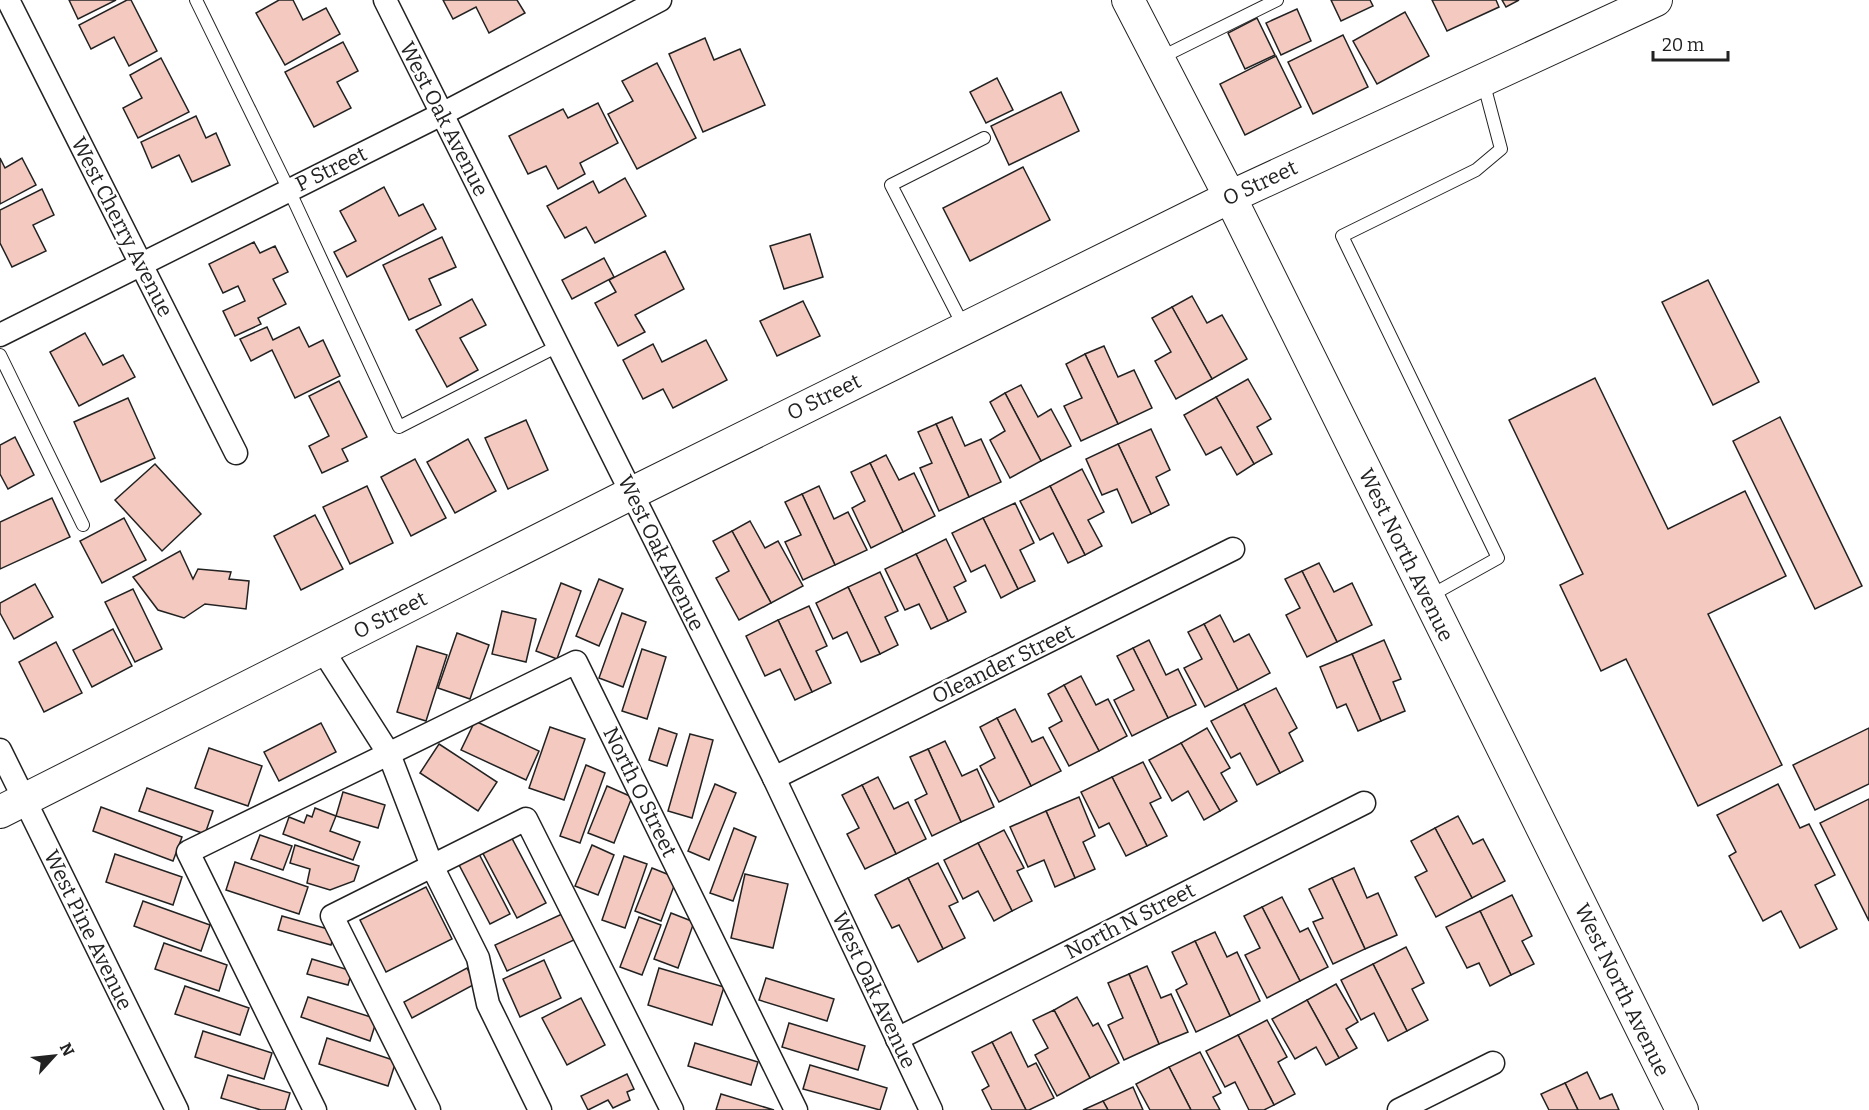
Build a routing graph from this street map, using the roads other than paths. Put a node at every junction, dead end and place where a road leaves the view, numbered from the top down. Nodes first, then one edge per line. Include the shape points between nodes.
1 (8, 0) edge
2 (196, 0) edge
3 (385, 0) edge
4 (660, 0) edge
5 (1128, 0) edge
6 (1277, 0) edge
7 (1656, 0) edge
8 (1158, 59) junction
9 (1483, 80) junction
10 (442, 114) junction
11 (984, 138) dead end
12 (289, 190) junction
13 (1230, 197) junction
14 (141, 267) junction
15 (965, 328) junction
16 (0, 335) edge
17 (558, 346) junction
18 (0, 355) edge
19 (236, 453) dead end
20 (632, 493) junction
21 (83, 525) dead end
22 (1233, 549) dead end
23 (1427, 598) junction
24 (322, 649) junction
25 (0, 750) edge
26 (389, 754) junction
27 (774, 778) junction
28 (1364, 803) dead end
29 (12, 806) edge
30 (432, 866) junction
31 (897, 1039) junction
32 (1493, 1063) dead end
33 (177, 1110) edge
34 (315, 1110) edge
35 (429, 1110) edge
36 (540, 1110) edge
37 (672, 1110) edge
38 (796, 1110) edge
39 (931, 1110) edge
40 (1399, 1110) edge
41 (1682, 1110) edge

1 - 14 street, West Cherry Avenue
2 - 12 lane
3 - 10 street, West Oak Avenue
4 - 10 street, P Street
5 - 8 street, West North Avenue
6 - 8 lane
7 - 9 street, O Street
8 - 13 street, West North Avenue
9 - 13 street, O Street
9 - 23 lane via 1501,149 1476,170 1342,236 1498,558
10 - 12 street, P Street
10 - 17 street, West Oak Avenue
11 - 15 lane via 891,185
12 - 14 street, P Street
12 - 17 lane via 399,427
13 - 15 street, O Street
13 - 23 street, West North Avenue
14 - 16 street, P Street
14 - 19 street, West Cherry Avenue
15 - 20 street, O Street
17 - 20 street, West Oak Avenue
18 - 21 lane
20 - 24 street, O Street
20 - 27 street, West Oak Avenue
22 - 27 street, Oleander Street
23 - 41 street, West North Avenue
24 - 26 street
24 - 29 street, O Street
25 - 29 street, West Pine Avenue
26 - 30 street
26 - 34 street, North O Street via 188,852
26 - 38 street, North O Street via 576,662
27 - 31 street, West Oak Avenue
28 - 31 street, North N Street
29 - 33 street, West Pine Avenue
30 - 35 street via 332,916
30 - 36 street via 478,958 488,1004
30 - 37 street via 526,819
31 - 39 street, West Oak Avenue
32 - 40 street

